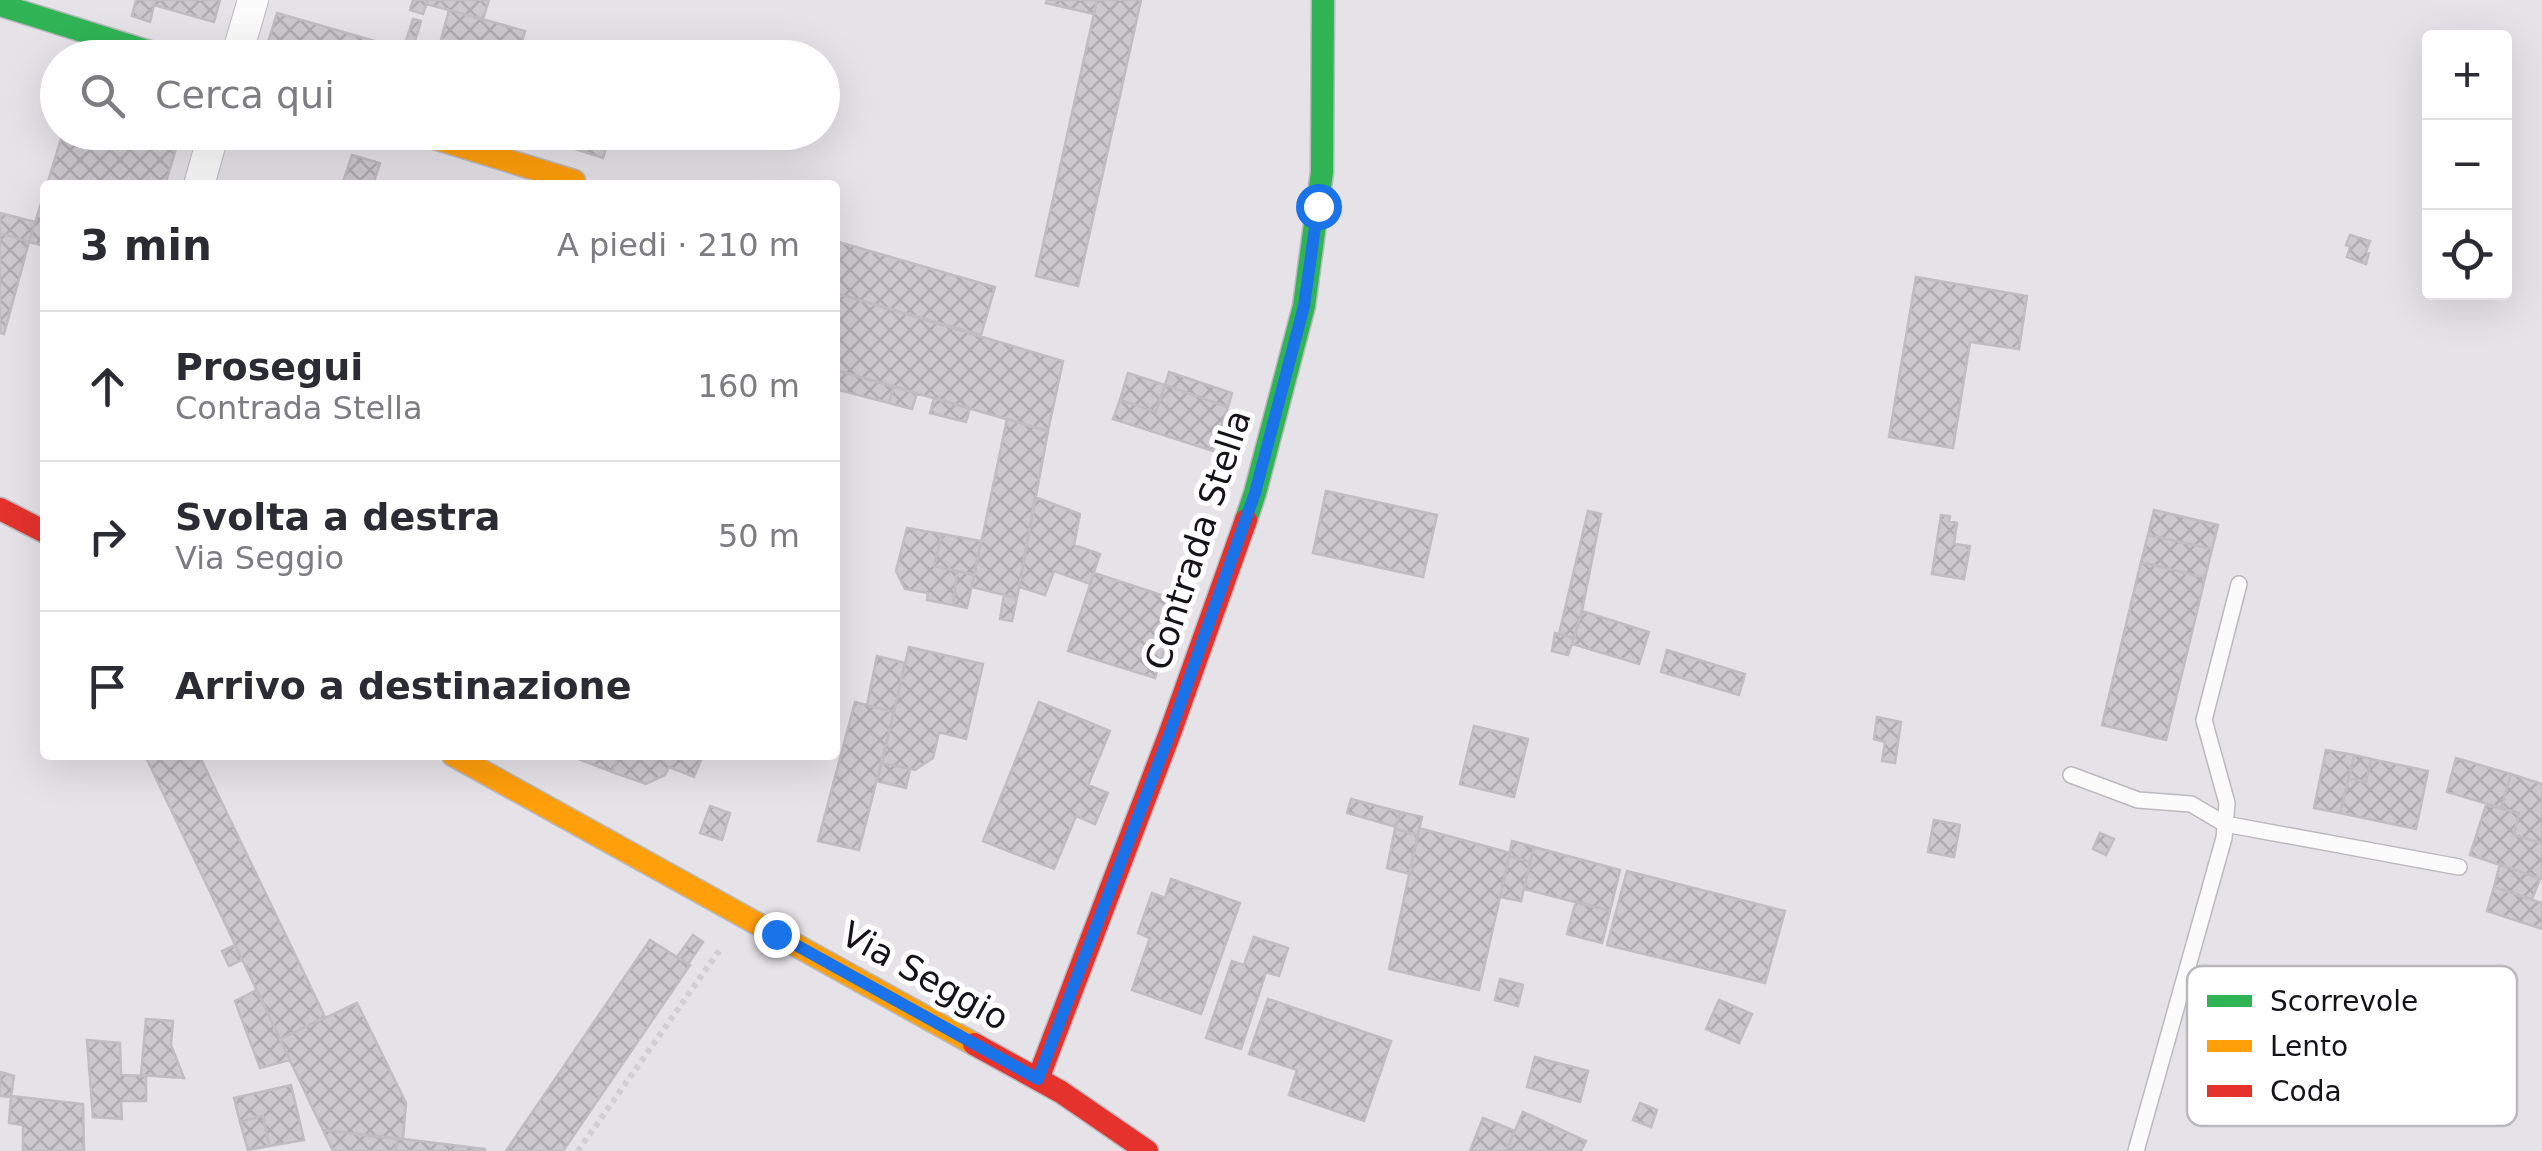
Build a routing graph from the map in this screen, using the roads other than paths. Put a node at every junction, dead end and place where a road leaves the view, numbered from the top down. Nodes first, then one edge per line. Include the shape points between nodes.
1 (253, 0) edge
2 (1323, 0) edge
3 (0, 6) edge
4 (110, 40) edge
5 (241, 40) edge
6 (209, 150) edge
7 (472, 150) edge
8 (200, 180) edge
9 (568, 180) edge
10 (0, 508) edge
11 (40, 529) edge
12 (2238, 584) dead end
13 (462, 760) edge
14 (2071, 775) dead end
15 (2225, 824) junction
16 (2459, 866) dead end
17 (2188, 966) edge
18 (2187, 970) edge
19 (1038, 1079) junction
20 (1148, 1151) edge
21 (2136, 1151) edge

1 - 5 street
2 - 19 street, Contrada Stella via 1322,172 1304,306 1255,493
3 - 4 street
6 - 8 street
7 - 9 street
10 - 11 street
12 - 15 lane via 2204,720 2227,803
13 - 19 street, Via Seggio
14 - 15 lane via 2138,800 2191,804
15 - 16 lane
15 - 17 lane
18 - 21 lane
19 - 20 street, Via Seggio

